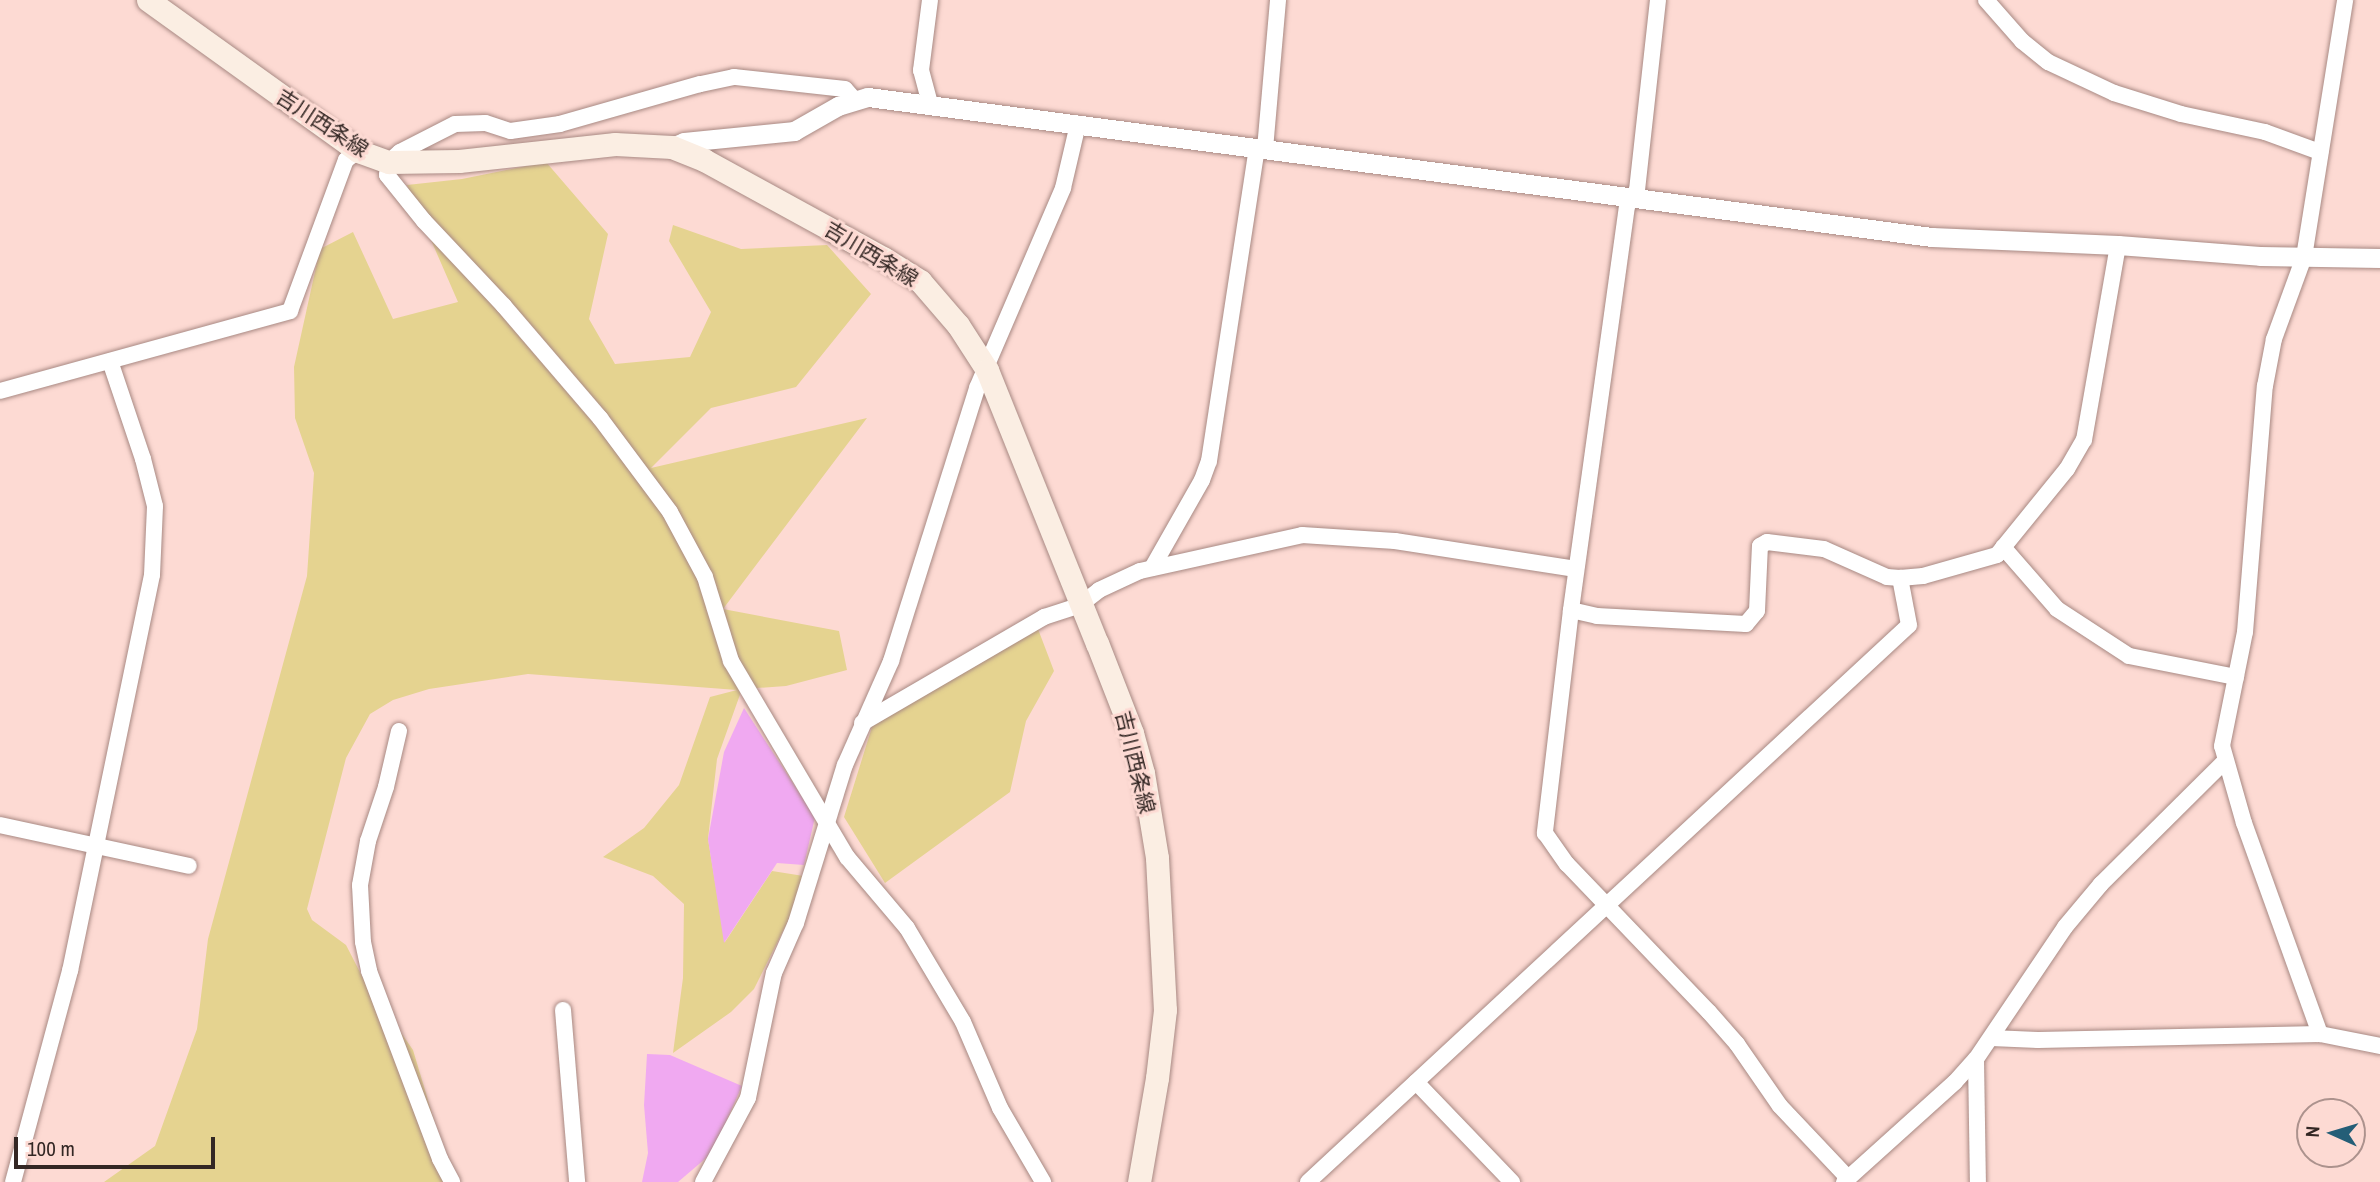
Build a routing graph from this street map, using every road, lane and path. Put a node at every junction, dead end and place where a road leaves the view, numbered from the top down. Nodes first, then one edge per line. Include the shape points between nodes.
1 (148, 0) edge
2 (930, 0) edge
3 (1278, 0) edge
4 (1658, 0) edge
5 (1986, 0) edge
6 (2345, 0) edge
7 (854, 99) junction
8 (930, 104) junction
9 (1078, 124) junction
10 (672, 147) junction
11 (1261, 149) junction
12 (358, 151) junction
13 (2320, 152) junction
14 (388, 162) junction
15 (1633, 198) junction
16 (2118, 245) junction
17 (2304, 257) junction
18 (2380, 258) edge
19 (110, 361) junction
20 (987, 370) junction
21 (0, 391) edge
22 (2003, 547) junction
23 (1152, 568) junction
24 (1576, 569) junction
25 (1900, 578) junction
26 (1080, 605) junction
27 (1571, 610) junction
28 (2236, 677) junction
29 (862, 723) junction
30 (399, 731) dead end
31 (2225, 761) junction
32 (827, 819) junction
33 (0, 825) edge
34 (96, 846) junction
35 (189, 866) dead end
36 (1607, 905) junction
37 (563, 1010) dead end
38 (2320, 1034) junction
39 (1991, 1038) junction
40 (2380, 1046) edge
41 (1976, 1059) junction
42 (1416, 1082) junction
43 (1846, 1180) edge
44 (13, 1182) edge
45 (452, 1182) edge
46 (577, 1182) edge
47 (703, 1182) edge
48 (1043, 1182) edge
49 (1139, 1182) edge
50 (1308, 1182) edge
51 (1512, 1182) edge
52 (1978, 1182) edge

1 - 12 main road, 吉川西条線
2 - 8 street via 921,70
3 - 11 street
4 - 15 street
5 - 13 street via 2022,41 2048,62 2113,93 2265,132
6 - 13 street
7 - 8 street
7 - 10 street via 794,131
7 - 14 street via 845,89 734,77 560,124 510,131 485,123 455,124
8 - 9 street
9 - 11 street
9 - 20 street via 1063,188
10 - 14 main road, 吉川西条線 via 615,144 459,162
10 - 20 main road, 吉川西条線 via 704,160 920,281 958,325
11 - 15 street
11 - 23 street via 1209,461
12 - 14 main road, 吉川西条線
12 - 19 street via 346,160 290,310
13 - 17 street
14 - 32 street via 392,183 600,418 670,512 705,577 731,661
15 - 16 street via 1932,237
15 - 24 street via 1627,206
16 - 17 street
16 - 22 street via 2084,440 2067,469
17 - 18 street
17 - 28 street via 2274,340 2265,386 2245,632
19 - 21 street
19 - 34 street via 143,459 155,506 155,534 152,575
20 - 26 main road, 吉川西条線
20 - 29 street via 977,388 891,661
22 - 25 street via 1997,555
22 - 28 street via 2057,609 2129,656
23 - 24 street via 1302,535 1395,541
23 - 26 street via 1099,590
24 - 27 street
25 - 27 street via 1824,549 1767,542 1760,546 1757,611 1746,624 1597,616
25 - 36 street via 1909,625
26 - 29 street via 1044,617
26 - 49 main road, 吉川西条線 via 1132,733 1157,858 1165,1010
27 - 36 street via 1545,833 1567,864
28 - 31 street via 2222,746
29 - 32 street
30 - 45 street via 360,885 363,942 369,971
31 - 38 street
31 - 39 street via 2101,884 2065,928
32 - 47 street via 796,923 774,972 748,1098
32 - 48 street via 848,857 907,928 956,1010 1000,1108
33 - 34 street
34 - 35 street
34 - 44 street via 58,1019
36 - 42 street
36 - 43 street via 1737,1044 1780,1106
37 - 46 street
38 - 39 street
38 - 40 street
39 - 41 street
41 - 43 street
41 - 52 street
42 - 50 street
42 - 51 street

